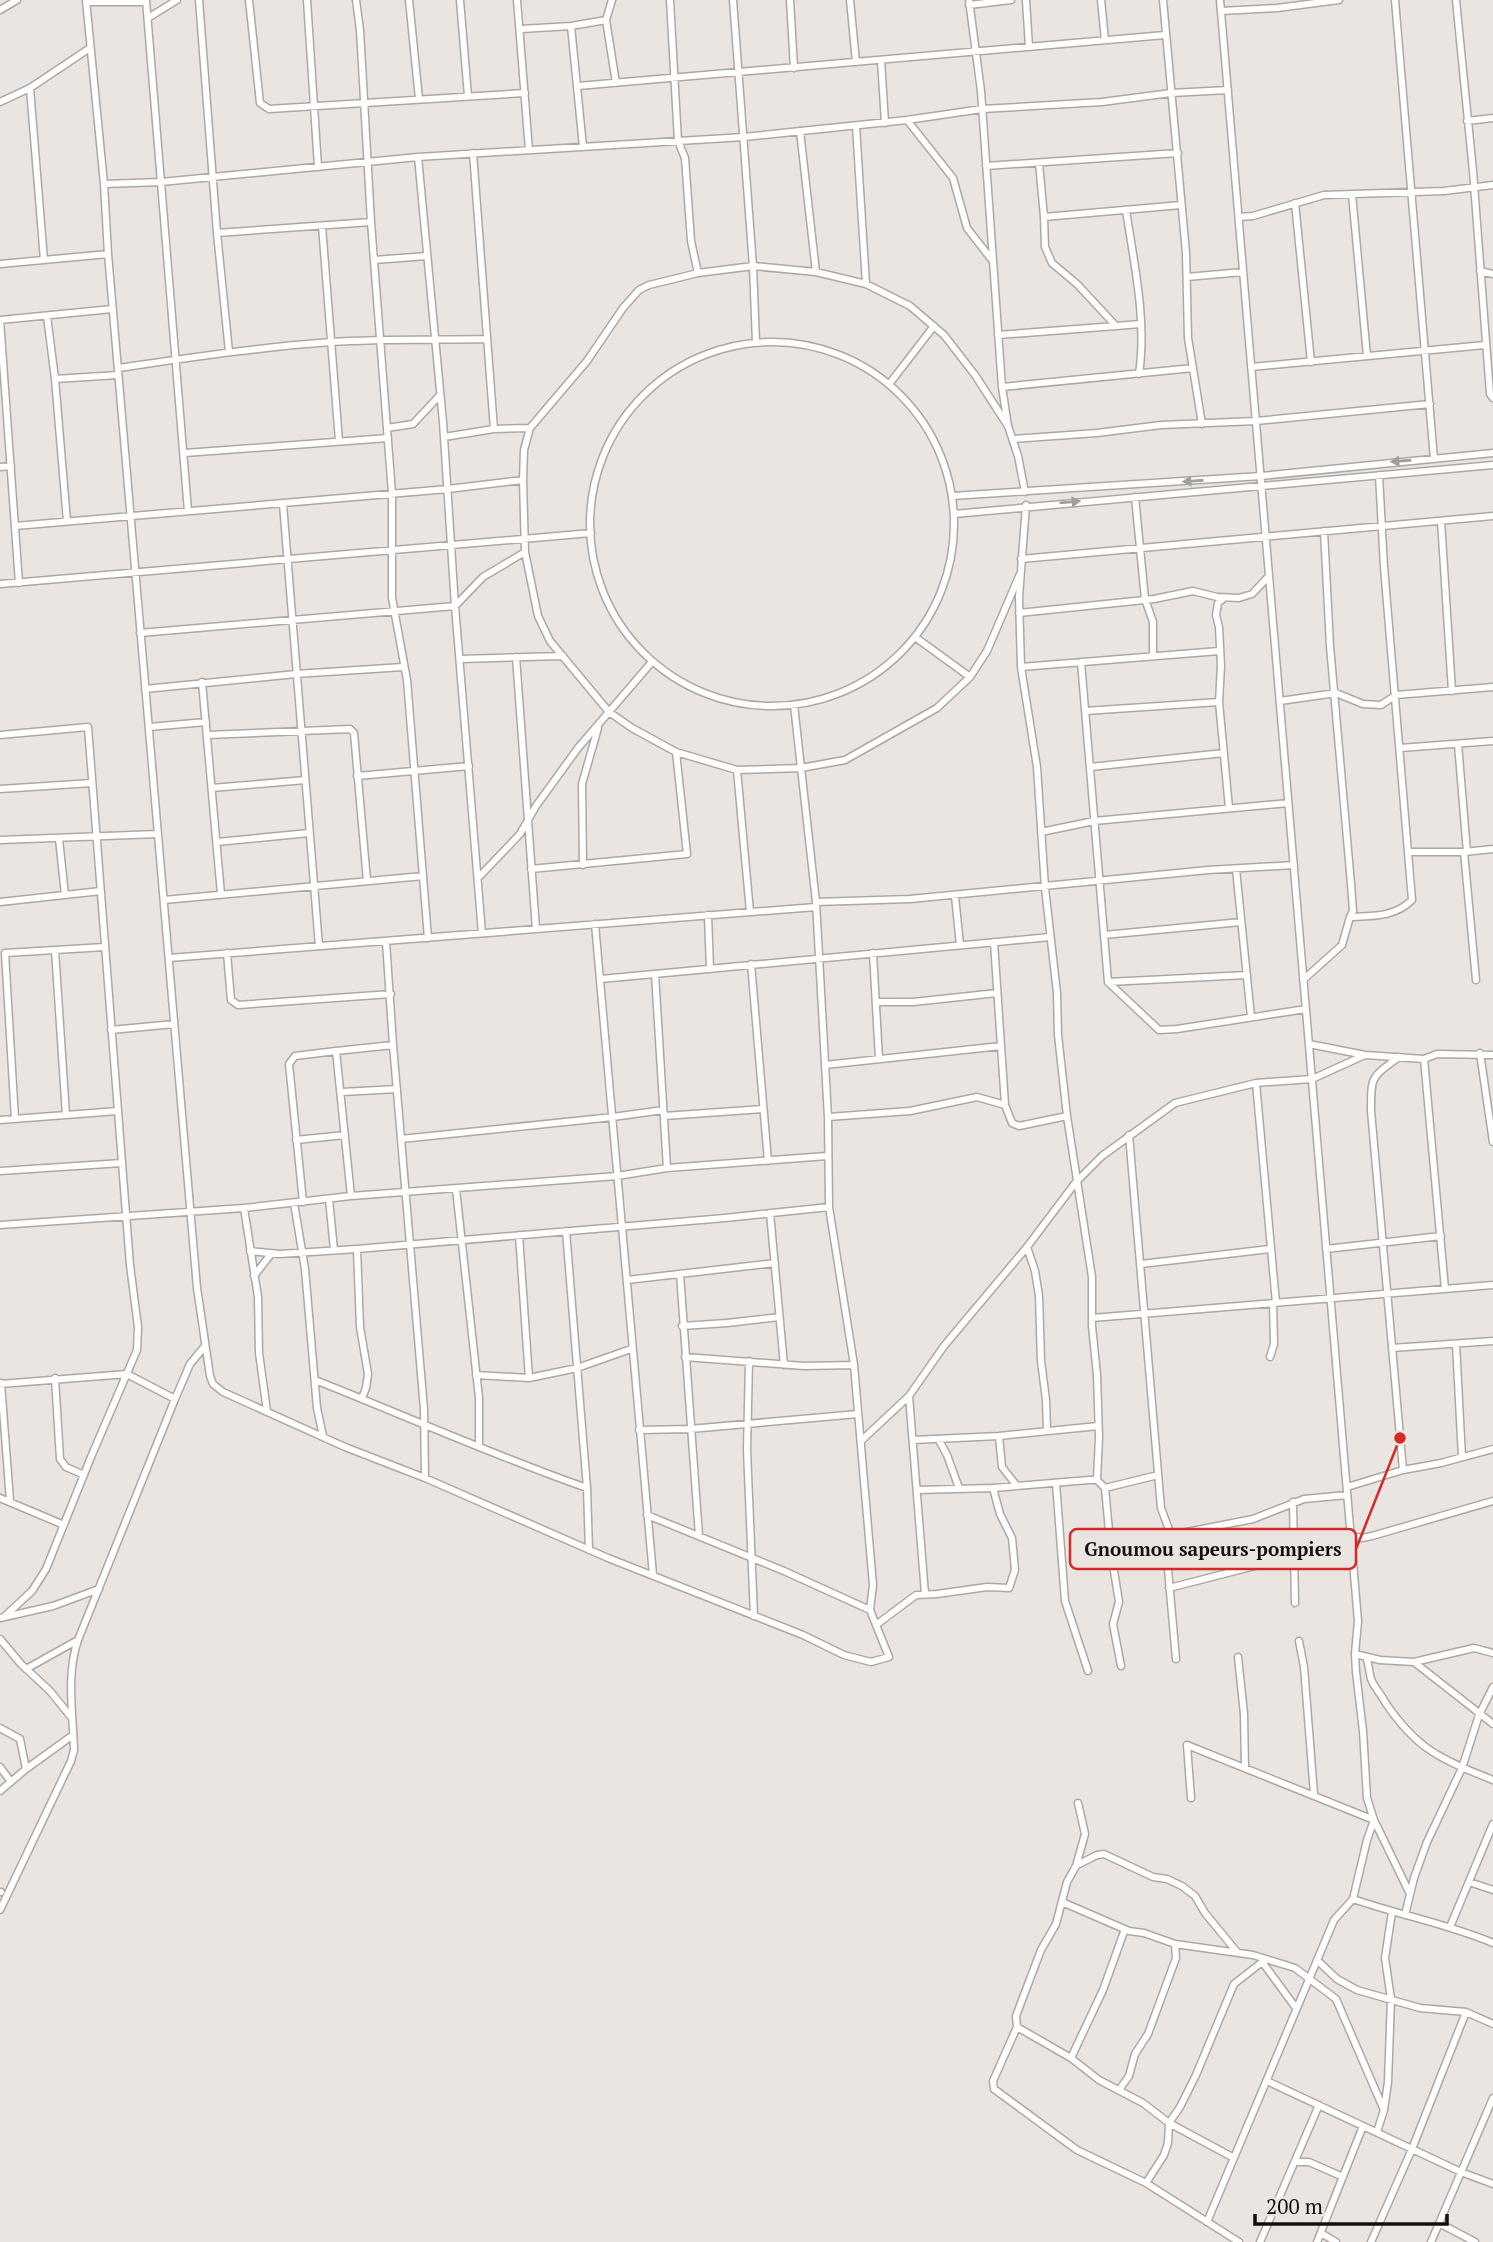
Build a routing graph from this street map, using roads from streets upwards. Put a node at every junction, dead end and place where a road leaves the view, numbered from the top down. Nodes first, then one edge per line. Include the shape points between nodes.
1 (17, 0) edge
2 (177, 0) edge
3 (199, 0) edge
4 (249, 0) edge
5 (307, 0) edge
6 (356, 0) edge
7 (409, 0) edge
8 (460, 0) edge
9 (517, 0) edge
10 (612, 0) edge
11 (670, 0) edge
12 (733, 0) edge
13 (790, 0) edge
14 (850, 0) edge
15 (1011, 0) edge
16 (1026, 0) edge
17 (1101, 0) edge
18 (1163, 0) edge
19 (1220, 0) edge
20 (1339, 0) edge
21 (1395, 0) edge
22 (1456, 0) edge
23 (86, 1) edge
24 (146, 1) edge
25 (969, 2) edge
26 (1276, 4) edge
27 (0, 10) edge
28 (1221, 11) junction
29 (148, 18) junction
30 (606, 20) junction
31 (571, 26) junction
32 (521, 29) junction
33 (1166, 35) junction
34 (1105, 40) junction
35 (1029, 47) junction
36 (90, 48) junction
37 (975, 52) junction
38 (881, 60) junction
39 (856, 62) junction
40 (794, 68) junction
41 (739, 73) junction
42 (673, 78) junction
43 (616, 83) junction
44 (578, 86) junction
45 (30, 88) junction
46 (1228, 90) junction
47 (525, 93) junction
48 (1171, 93) junction
49 (468, 96) junction
50 (419, 99) junction
51 (0, 102) edge
52 (365, 102) junction
53 (313, 105) junction
54 (982, 109) junction
55 (1493, 118) edge
56 (906, 120) junction
57 (1467, 121) junction
58 (885, 123) junction
59 (856, 126) junction
60 (800, 131) junction
61 (744, 137) junction
62 (678, 141) junction
63 (583, 147) junction
64 (529, 150) junction
65 (473, 153) junction
66 (1178, 153) junction
67 (418, 157) junction
68 (368, 161) junction
69 (1039, 163) junction
70 (986, 166) junction
71 (318, 167) junction
72 (212, 176) junction
73 (161, 182) junction
74 (104, 184) junction
75 (1493, 185) edge
76 (1474, 188) junction
77 (1412, 192) junction
78 (1352, 194) junction
79 (1295, 203) junction
80 (1181, 205) junction
81 (1126, 210) junction
82 (1044, 217) junction
83 (1239, 217) junction
84 (371, 222) junction
85 (322, 226) junction
86 (217, 233) junction
87 (108, 254) junction
88 (427, 256) junction
89 (44, 260) junction
90 (374, 260) junction
91 (993, 261) junction
92 (0, 264) edge
93 (753, 266) junction
94 (1480, 271) junction
95 (816, 272) junction
96 (1243, 272) junction
97 (698, 273) junction
98 (1493, 274) edge
99 (1187, 277) junction
100 (866, 284) junction
101 (113, 309) junction
102 (47, 316) junction
103 (0, 320) edge
104 (1140, 324) junction
105 (934, 326) junction
106 (1116, 326) junction
107 (998, 335) junction
108 (487, 339) junction
109 (435, 340) junction
110 (380, 341) junction
111 (331, 342) junction
112 (756, 342) junction
113 (1485, 345) junction
114 (1425, 351) junction
115 (229, 352) junction
116 (1367, 356) junction
117 (177, 361) junction
118 (1311, 362) junction
119 (1251, 367) junction
120 (1193, 368) junction
121 (118, 371) junction
122 (1139, 374) junction
123 (55, 379) junction
124 (890, 383) junction
125 (1002, 387) junction
126 (440, 395) junction
127 (1493, 398) edge
128 (1430, 404) junction
129 (1256, 421) junction
130 (1202, 424) junction
131 (1008, 426) junction
132 (387, 428) junction
133 (530, 428) junction
134 (494, 429) junction
135 (444, 437) junction
136 (388, 438) junction
137 (1013, 439) junction
138 (339, 441) junction
139 (185, 453) junction
140 (1493, 453) edge
141 (1434, 458) junction
142 (1493, 465) edge
143 (11, 466) junction
144 (0, 467) edge
145 (1379, 475) junction
146 (1261, 476) junction
147 (523, 480) junction
148 (1262, 487) junction
149 (448, 489) junction
150 (1025, 492) junction
151 (392, 493) junction
152 (952, 496) junction
153 (1136, 497) junction
154 (283, 504) junction
155 (1026, 505) junction
156 (188, 511) junction
157 (954, 514) junction
158 (130, 516) junction
159 (1493, 516) edge
160 (67, 521) junction
161 (1441, 521) junction
162 (15, 526) junction
163 (1383, 526) junction
164 (1324, 531) junction
165 (591, 533) junction
166 (1266, 537) junction
167 (526, 539) junction
168 (453, 545) junction
169 (1141, 548) junction
170 (391, 551) junction
171 (525, 552) junction
172 (1021, 559) junction
173 (287, 560) junction
174 (135, 572) junction
175 (1020, 574) junction
176 (1269, 576) junction
177 (19, 583) junction
178 (0, 584) edge
179 (1224, 598) junction
180 (1145, 599) junction
181 (455, 606) junction
182 (394, 610) junction
183 (1019, 613) junction
184 (292, 620) junction
185 (141, 633) junction
186 (915, 637) junction
187 (1219, 651) junction
188 (563, 656) junction
189 (1153, 656) junction
190 (516, 657) junction
191 (461, 660) junction
192 (651, 663) junction
193 (1081, 663) junction
194 (404, 667) junction
195 (1021, 667) junction
196 (296, 674) junction
197 (970, 677) junction
198 (202, 682) junction
199 (1493, 687) edge
200 (145, 689) junction
201 (1452, 691) junction
202 (1336, 693) junction
203 (1396, 695) junction
204 (1280, 701) junction
205 (1219, 702) junction
206 (794, 705) junction
207 (1085, 711) junction
208 (609, 712) junction
209 (206, 722) junction
210 (600, 723) junction
211 (149, 727) junction
212 (301, 730) junction
213 (207, 734) junction
214 (0, 735) edge
215 (1493, 741) edge
216 (1458, 744) junction
217 (1400, 748) junction
218 (676, 752) junction
219 (1224, 754) junction
220 (469, 766) junction
221 (1090, 767) junction
222 (801, 768) junction
223 (414, 771) junction
224 (737, 771) junction
225 (357, 776) junction
226 (305, 780) junction
227 (92, 783) junction
228 (212, 788) junction
229 (0, 789) edge
230 (1289, 803) junction
231 (1229, 808) junction
232 (1094, 821) junction
233 (527, 825) junction
234 (1041, 832) junction
235 (158, 834) junction
236 (309, 834) junction
237 (96, 838) junction
238 (59, 839) junction
239 (0, 841) edge
240 (217, 842) junction
241 (1493, 849) edge
242 (1409, 852) junction
243 (1466, 852) junction
244 (583, 865) junction
245 (1294, 866) junction
246 (531, 869) junction
247 (1236, 869) junction
248 (423, 876) junction
249 (478, 878) junction
250 (1100, 880) junction
251 (367, 881) junction
252 (313, 886) junction
253 (1045, 887) junction
254 (100, 891) junction
255 (221, 894) junction
256 (65, 895) junction
257 (955, 896) junction
258 (164, 900) junction
259 (0, 902) edge
260 (816, 904) junction
261 (750, 912) junction
262 (708, 915) junction
263 (1350, 917) junction
264 (1241, 922) junction
265 (595, 924) junction
266 (536, 929) junction
267 (482, 933) junction
268 (1104, 935) junction
269 (1049, 937) junction
270 (428, 938) junction
271 (386, 941) junction
272 (994, 942) junction
273 (960, 945) junction
274 (318, 946) junction
275 (105, 947) junction
276 (55, 950) junction
277 (227, 953) junction
278 (873, 953) junction
279 (169, 958) junction
280 (819, 958) junction
281 (751, 964) junction
282 (710, 969) junction
283 (655, 974) junction
284 (1247, 975) junction
285 (601, 979) junction
286 (1303, 980) junction
287 (1476, 980) dead end
288 (1108, 982) junction
289 (998, 993) junction
290 (391, 994) junction
291 (876, 1002) junction
292 (1306, 1009) junction
293 (1251, 1017) junction
294 (174, 1024) junction
295 (111, 1030) junction
296 (1309, 1044) junction
297 (393, 1045) junction
298 (1001, 1046) junction
299 (336, 1051) junction
300 (1480, 1054) junction
301 (1365, 1055) junction
302 (1493, 1055) edge
303 (1399, 1057) junction
304 (879, 1059) junction
305 (1424, 1059) junction
306 (825, 1065) junction
307 (1312, 1079) junction
308 (1256, 1083) junction
309 (397, 1089) junction
310 (342, 1092) junction
311 (1005, 1105) junction
312 (763, 1110) junction
313 (118, 1111) junction
314 (663, 1113) junction
315 (66, 1115) junction
316 (1067, 1116) junction
317 (612, 1117) junction
318 (828, 1117) junction
319 (15, 1119) junction
320 (0, 1120) edge
321 (345, 1135) junction
322 (1129, 1135) junction
323 (401, 1139) junction
324 (296, 1140) junction
325 (1493, 1142) edge
326 (827, 1156) junction
327 (768, 1161) junction
328 (122, 1163) junction
329 (667, 1168) junction
330 (0, 1171) edge
331 (617, 1176) junction
332 (1076, 1182) junction
333 (456, 1189) junction
334 (405, 1192) junction
335 (351, 1196) junction
336 (329, 1199) junction
337 (303, 1202) junction
338 (293, 1203) junction
339 (829, 1207) junction
340 (244, 1208) junction
341 (191, 1212) junction
342 (770, 1213) junction
343 (126, 1216) junction
344 (0, 1225) edge
345 (622, 1226) junction
346 (566, 1231) junction
347 (519, 1235) junction
348 (1441, 1236) junction
349 (463, 1240) junction
350 (1381, 1242) junction
351 (410, 1245) junction
352 (1027, 1247) junction
353 (357, 1249) junction
354 (1270, 1249) junction
355 (1326, 1249) junction
356 (334, 1250) junction
357 (250, 1251) junction
358 (302, 1253) junction
359 (271, 1254) junction
360 (775, 1263) junction
361 (1141, 1264) junction
362 (680, 1274) junction
363 (254, 1276) junction
364 (627, 1280) junction
365 (1493, 1285) edge
366 (1445, 1289) junction
367 (1386, 1294) junction
368 (1331, 1298) junction
369 (1274, 1303) junction
370 (1145, 1314) junction
371 (779, 1317) junction
372 (1092, 1318) junction
373 (682, 1326) junction
374 (1493, 1341) edge
375 (1455, 1344) junction
376 (205, 1346) junction
377 (1392, 1348) junction
378 (631, 1349) junction
379 (685, 1357) junction
380 (1270, 1357) dead end
381 (749, 1361) junction
382 (783, 1365) junction
383 (854, 1365) junction
384 (577, 1367) junction
385 (127, 1374) junction
386 (476, 1375) junction
387 (55, 1378) junction
388 (529, 1378) junction
389 (315, 1380) junction
390 (0, 1383) edge
391 (909, 1396) junction
392 (362, 1398) junction
393 (175, 1399) junction
394 (267, 1412) junction
395 (858, 1414) junction
396 (424, 1422) junction
397 (746, 1424) junction
398 (1098, 1426) junction
399 (690, 1429) junction
400 (639, 1430) junction
401 (1047, 1431) junction
402 (323, 1436) junction
403 (999, 1436) junction
404 (912, 1440) junction
405 (939, 1440) junction
406 (861, 1441) junction
407 (479, 1447) junction
408 (1493, 1449) edge
409 (1462, 1457) junction
410 (1403, 1470) junction
411 (84, 1475) junction
412 (1158, 1475) junction
413 (425, 1478) junction
414 (1097, 1480) junction
415 (1056, 1483) junction
416 (1017, 1486) junction
417 (587, 1488) junction
418 (959, 1488) junction
419 (993, 1488) junction
420 (1105, 1488) junction
421 (917, 1490) junction
422 (1347, 1491) junction
423 (0, 1498) edge
424 (10, 1501) junction
425 (1493, 1501) edge
426 (1293, 1502) junction
427 (647, 1515) junction
428 (64, 1525) junction
429 (1171, 1535) junction
430 (699, 1536) junction
431 (1351, 1536) junction
432 (589, 1550) junction
433 (1294, 1556) junction
434 (751, 1558) junction
435 (653, 1575) junction
436 (99, 1588) junction
437 (1169, 1588) junction
438 (925, 1594) junction
439 (1295, 1603) dead end
440 (870, 1610) junction
441 (754, 1616) junction
442 (2, 1617) edge
443 (876, 1625) junction
444 (0, 1639) edge
445 (78, 1640) junction
446 (1299, 1641) dead end
447 (1493, 1653) edge
448 (1355, 1654) junction
449 (1238, 1657) dead end
450 (1366, 1657) junction
451 (1176, 1659) dead end
452 (1413, 1662) junction
453 (1121, 1666) dead end
454 (26, 1669) junction
455 (1088, 1671) dead end
456 (1493, 1687) edge
457 (1479, 1715) junction
458 (71, 1717) junction
459 (1493, 1724) edge
460 (0, 1728) edge
461 (73, 1735) junction
462 (0, 1767) edge
463 (1245, 1768) junction
464 (1462, 1768) junction
465 (26, 1769) junction
466 (1493, 1780) edge
467 (11, 1782) junction
468 (0, 1791) edge
469 (1314, 1794) junction
470 (1191, 1798) dead end
471 (1079, 1802) dead end
472 (1374, 1820) junction
473 (1493, 1824) edge
474 (1076, 1866) junction
475 (1469, 1882) junction
476 (1493, 1890) edge
477 (2, 1892) edge
478 (1410, 1894) junction
479 (1353, 1899) junction
480 (1062, 1902) junction
481 (0, 1910) edge
482 (1392, 1912) junction
483 (1405, 1915) junction
484 (1450, 1927) junction
485 (1125, 1930) junction
486 (1493, 1943) edge
487 (1175, 1944) junction
488 (1237, 1952) junction
489 (1317, 1960) junction
490 (1264, 1961) junction
491 (1308, 1977) junction
492 (1391, 1999) junction
493 (1296, 2008) junction
494 (1466, 2012) junction
495 (1493, 2024) edge
496 (1017, 2027) junction
497 (1071, 2058) junction
498 (1267, 2081) junction
499 (1119, 2090) junction
500 (1493, 2098) edge
501 (1319, 2105) junction
502 (1384, 2110) junction
503 (1169, 2123) junction
504 (1363, 2126) junction
505 (1377, 2132) junction
506 (1412, 2149) junction
507 (1234, 2158) junction
508 (1294, 2162) junction
509 (1461, 2172) junction
510 (1343, 2177) junction
511 (1146, 2183) junction
512 (1493, 2184) edge
513 (1207, 2221) junction
514 (1439, 2223) junction
515 (1321, 2232) junction
516 (1239, 2242) edge
517 (1261, 2242) edge
518 (1317, 2242) edge
519 (1336, 2242) edge
520 (1371, 2242) edge
521 (1431, 2242) edge
522 (1475, 2242) edge

1 - 27 street
2 - 29 street
3 - 72 street
4 - 53 street via 260,103 269,109
5 - 53 street
6 - 52 street
7 - 50 street
8 - 49 street
9 - 32 street
10 - 30 street
11 - 42 street
12 - 41 street
13 - 40 street
14 - 39 street
15 - 25 street
16 - 35 street
17 - 34 street
18 - 33 street
19 - 28 street
20 - 26 street
21 - 77 street
22 - 57 street
23 - 24 street
23 - 36 street
24 - 29 street
25 - 37 street
26 - 28 street
28 - 46 street
29 - 73 street
30 - 31 street
30 - 43 street
31 - 32 street
31 - 44 street
32 - 47 street
33 - 34 street
33 - 48 street
34 - 35 street
35 - 37 street
36 - 45 street
36 - 74 street
37 - 38 street
37 - 54 street
38 - 39 street
38 - 58 street
39 - 40 street
40 - 41 street
41 - 42 street
41 - 61 street
42 - 43 street
42 - 62 street
43 - 44 street
44 - 63 street
45 - 51 street
45 - 89 street
46 - 48 street
46 - 83 street
47 - 49 street
47 - 64 street
48 - 54 street
48 - 66 street
49 - 50 street
50 - 52 street
52 - 53 street
52 - 68 street
53 - 71 street
54 - 56 street
54 - 70 street
55 - 57 street
56 - 58 street
56 - 91 street via 953,178 967,228
57 - 76 street
58 - 59 street
59 - 60 street
59 - 100 street
60 - 61 street
60 - 95 street
61 - 62 street
61 - 93 street
62 - 63 street
62 - 97 street via 685,158
63 - 64 street
64 - 65 street
65 - 67 street
65 - 108 street
66 - 69 street
66 - 80 street
67 - 68 street
67 - 88 street
68 - 71 street
68 - 84 street
69 - 70 street
69 - 82 street
70 - 91 street
71 - 72 street
72 - 73 street
72 - 86 street
73 - 74 street
73 - 117 street
74 - 87 street
75 - 76 street
76 - 77 street
76 - 94 street
77 - 78 street
77 - 114 street
78 - 79 street
78 - 116 street
79 - 83 street
79 - 118 street
80 - 81 street
80 - 99 street
81 - 82 street
81 - 104 street
82 - 106 street via 1045,247 1052,263
83 - 96 street
84 - 85 street
84 - 90 street
85 - 86 street
85 - 111 street
86 - 115 street
87 - 89 street
87 - 101 street
88 - 90 street
88 - 109 street
89 - 92 street
90 - 110 street
91 - 107 street
93 - 95 street
93 - 97 street
93 - 112 street
94 - 98 street
94 - 113 street
95 - 100 street
96 - 99 street
96 - 119 street
97 - 133 street via 639,290
99 - 120 street
100 - 105 street via 910,306
101 - 102 street
101 - 121 street
102 - 103 street
102 - 123 street
103 - 143 street
104 - 106 street
104 - 122 street
105 - 124 street
105 - 131 street via 957,350
106 - 107 street
107 - 125 street
108 - 109 street
108 - 134 street
109 - 110 street
109 - 126 street
110 - 111 street
110 - 132 street
111 - 115 street
111 - 138 street
112 - 124 street via 778,340 827,349
112 - 165 street via 724,347 682,365 630,409 598,469
113 - 114 street
113 - 127 street
114 - 116 street
114 - 128 street
115 - 117 street
116 - 118 street
117 - 121 street
117 - 139 street
118 - 119 street
119 - 129 street
120 - 122 street
120 - 130 street
121 - 123 street
121 - 158 street
122 - 125 street
123 - 160 street
124 - 152 street via 933,438
125 - 131 street
126 - 132 street via 413,424
126 - 135 street
128 - 129 street
128 - 141 street
129 - 130 street
129 - 146 street
130 - 137 street
131 - 137 street
132 - 136 street
133 - 134 street
133 - 147 street
134 - 135 street
135 - 149 street
136 - 138 street
136 - 151 street
137 - 150 street
138 - 139 street
139 - 156 street
140 - 141 street
141 -> 146 street
142 - 145 street
143 - 144 street
143 - 162 street
145 - 148 street
145 - 163 street
146 - 148 street
146 -> 150 street
147 - 149 street
147 - 167 street
148 - 153 street
148 - 166 street
149 - 151 street
149 - 168 street
150 - 152 street
151 - 154 street
151 - 170 street
152 - 157 street
155 -> 153 street
153 - 169 street
154 - 156 street
154 - 173 street
155 - 157 street
155 - 172 street
156 - 158 street
157 - 186 street via 951,559 943,585
158 - 160 street
158 - 174 street
159 - 161 street
160 - 162 street
161 - 163 street
161 - 201 street
162 - 177 street
163 - 164 street
163 - 203 street
164 - 166 street
164 - 202 street
165 - 167 street
165 - 192 street via 593,561 609,607
166 - 169 street
166 - 176 street
167 - 168 street
167 - 171 street
168 - 170 street
168 - 181 street
169 - 172 street
169 - 180 street
170 - 173 street
170 - 182 street
171 - 181 street via 483,577
171 - 188 street via 538,616
172 - 175 street
173 - 174 street
173 - 184 street
174 - 177 street
174 - 185 street
175 - 183 street
175 - 197 street via 995,636
176 - 179 street via 1252,594
176 - 204 street
177 - 178 street
179 - 180 street via 1193,591
179 - 187 street via 1216,615
180 - 183 street
180 - 189 street via 1153,622
181 - 182 street
181 - 191 street
182 - 184 street
182 - 194 street
183 - 195 street
184 - 185 street
184 - 196 street
185 - 200 street
186 - 197 street
186 - 206 street via 889,663 854,687
187 - 189 street
187 - 205 street
188 - 190 street
188 - 208 street
189 - 193 street
190 - 191 street
190 - 233 street
191 - 220 street
192 - 206 street via 697,691 720,699 745,705
192 - 208 street
193 - 195 street
193 - 207 street
194 - 196 street
194 - 223 street
195 - 234 street via 1037,767
196 - 198 street
196 - 212 street
197 - 222 street via 937,708 845,760
198 - 200 street
198 - 209 street
199 - 201 street
200 - 211 street
201 - 203 street
202 - 203 street via 1370,705 1381,705
202 - 204 street
202 - 263 street
203 - 217 street
204 - 230 street
205 - 207 street
205 - 219 street
206 - 222 street
207 - 221 street
208 - 210 street
208 - 218 street
209 - 211 street
209 - 213 street
210 - 233 street via 566,764
210 - 244 street via 582,783
211 - 235 street
212 - 213 street
212 - 225 street via 350,729
212 - 226 street
213 - 228 street
214 - 227 street via 88,727
215 - 216 street
216 - 217 street
216 - 243 street
217 - 242 street
218 - 224 street
218 - 244 street via 687,854
219 - 221 street
219 - 231 street
220 - 223 street
220 - 249 street
221 - 232 street
222 - 224 street
222 - 260 street
223 - 225 street
223 - 248 street
224 - 261 street
225 - 251 street
226 - 228 street
226 - 236 street
227 - 229 street
227 - 237 street
228 - 240 street
230 - 231 street
230 - 245 street
231 - 232 street
232 - 234 street
232 - 250 street
233 - 246 street
233 - 249 street
234 - 253 street
235 - 237 street
235 - 258 street
236 - 240 street
236 - 252 street
237 - 238 street
237 - 254 street
238 - 239 street
238 - 256 street
240 - 255 street
241 - 243 street
242 - 243 street
242 - 263 street via 1412,900 1379,917
243 - 287 street
244 - 246 street
245 - 247 street
245 - 286 street
246 - 266 street
247 - 250 street
247 - 264 street
248 - 251 street
248 - 270 street
249 - 267 street
250 - 253 street
250 - 268 street
251 - 252 street
252 - 255 street
252 - 274 street
253 - 257 street
253 - 269 street
254 - 256 street
254 - 275 street
255 - 258 street
256 - 259 street
257 - 260 street
257 - 273 street
258 - 279 street
260 - 261 street
260 - 280 street
261 - 262 street
262 - 265 street
262 - 282 street
263 - 286 street via 1342,945
264 - 268 street
264 - 284 street
265 - 266 street
265 - 285 street
266 - 267 street
267 - 270 street
268 - 288 street
269 - 272 street
269 - 316 street
270 - 271 street
271 - 274 street
271 - 290 street
272 - 273 street
272 - 289 street
273 - 278 street
274 - 277 street
275 - 276 street
275 - 295 street
276 - 315 street
276 - 319 street via 5,953
277 - 279 street
277 - 290 street via 232,1000 238,1005
278 - 280 street
278 - 291 street
279 - 294 street
280 - 281 street
280 - 306 street
281 - 282 street
281 - 312 street
282 - 283 street
283 - 285 street
283 - 314 street
284 - 288 street
284 - 293 street
285 - 317 street
286 - 292 street
288 - 293 street via 1159,1030
289 - 291 street
289 - 298 street
290 - 297 street
291 - 304 street
292 - 293 street
292 - 296 street
294 - 295 street
294 - 341 street
295 - 313 street
296 - 301 street
296 - 307 street
297 - 299 street
297 - 309 street
298 - 304 street
298 - 311 street
299 - 310 street
299 - 324 street via 291,1059
300 - 302 street
300 - 305 street via 1437,1054
300 - 325 street
301 - 303 street
301 - 307 street
303 - 305 street
303 - 350 street via 1371,1083
304 - 306 street
305 - 348 street
306 - 318 street
307 - 308 street
307 - 355 street
308 - 322 street via 1175,1103
308 - 354 street
309 - 310 street
309 - 323 street
310 - 321 street
311 - 316 street via 1012,1123 1018,1126
311 - 318 street via 977,1097 910,1111
312 - 314 street
312 - 327 street
313 - 315 street
313 - 328 street
314 - 317 street
314 - 329 street
315 - 319 street
316 - 332 street
317 - 323 street
317 - 331 street
318 - 326 street
319 - 320 street
321 - 324 street
321 - 335 street
322 - 332 street
322 - 361 street
323 - 334 street
324 - 337 street
326 - 327 street
326 - 339 street
327 - 329 street
328 - 330 street
328 - 343 street
329 - 331 street
331 - 333 street
331 - 345 street
332 - 352 street
332 - 372 street via 1089,1250
333 - 334 street
333 - 349 street
334 - 335 street
334 - 351 street
335 - 336 street
336 - 337 street
336 - 356 street
337 - 338 street
338 - 340 street
338 - 358 street
339 - 342 street
339 - 383 street
340 - 341 street
340 - 357 street
341 - 343 street
341 - 376 street
342 - 345 street
342 - 360 street
343 - 344 street
343 - 385 street via 138,1327 137,1350
345 - 346 street
345 - 364 street
346 - 347 street
346 - 384 street
347 - 349 street
347 - 388 street
348 - 350 street
348 - 366 street
349 - 351 street
349 - 386 street
350 - 355 street
350 - 367 street
351 - 353 street
351 - 396 street
352 - 391 street via 944,1346
352 - 401 street via 1038,1296
353 - 356 street
353 - 392 street via 360,1327 368,1374
354 - 361 street
354 - 369 street
355 - 368 street
356 - 358 street
357 - 359 street
357 - 363 street
358 - 359 street
358 - 389 street
359 - 363 street
360 - 362 street
360 - 371 street
361 - 370 street
362 - 364 street
362 - 373 street
363 - 394 street
364 - 378 street
365 - 366 street
366 - 367 street
367 - 368 street
367 - 377 street
368 - 369 street
368 - 422 street
369 - 370 street
369 - 380 street
370 - 372 street
370 - 412 street
371 - 373 street
371 - 382 street
372 - 398 street
373 - 379 street
374 - 375 street
375 - 377 street
375 - 409 street
376 - 393 street via 190,1364
376 - 394 street via 213,1384
377 - 410 street
378 - 384 street
378 - 400 street
379 - 381 street
379 - 399 street
381 - 382 street
381 - 397 street
382 - 383 street
383 - 395 street
384 - 388 street
384 - 417 street
385 - 387 street
385 - 393 street
385 - 411 street
386 - 388 street
386 - 407 street
387 - 390 street
387 - 411 street via 60,1459
389 - 392 street
389 - 402 street
390 - 424 street
391 - 404 street
391 - 406 street
392 - 396 street
393 - 436 street
394 - 402 street
395 - 397 street
395 - 406 street
396 - 407 street
396 - 413 street
397 - 399 street
397 - 434 street
398 - 401 street
398 - 414 street
399 - 400 street
399 - 430 street
400 - 427 street
401 - 403 street
402 - 413 street
403 - 405 street
403 - 416 street via 1002,1467
404 - 405 street
404 - 421 street
405 - 418 street
406 - 440 street via 873,1585
407 - 417 street
408 - 409 street
409 - 410 street
410 - 422 street
411 - 428 street
412 - 420 street
412 - 429 street via 1161,1508
413 - 432 street
414 - 415 street
414 - 420 street
415 - 416 street
415 - 455 street via 1065,1601
416 - 419 street
417 - 432 street
418 - 419 street
418 - 421 street
419 - 438 street via 1012,1538 1015,1570 1009,1588
420 - 453 street via 1119,1602 1113,1624
421 - 438 street
422 - 426 street
422 - 431 street
423 - 424 street
424 - 428 street
425 - 431 street via 1372,1536
426 - 429 street via 1253,1518
426 - 433 street
427 - 430 street
427 - 435 street
428 - 442 street via 32,1591
429 - 437 street
430 - 434 street
431 - 448 street via 1358,1621
432 - 435 street
433 - 437 street
433 - 439 street
434 - 440 street
434 - 441 street
435 - 441 street
436 - 442 street via 53,1606
436 - 445 street
437 - 451 street
438 - 443 street via 916,1595
440 - 443 street
441 - 443 street via 871,1662 889,1657
444 - 454 street
445 - 454 street
445 - 458 street via 71,1671
446 - 469 street
447 - 452 street via 1474,1648
448 - 450 street
448 - 472 street via 1367,1798
449 - 463 street
450 - 452 street
450 - 464 street via 1371,1680 1414,1740
452 - 457 street
454 - 458 street
456 - 457 street
457 - 459 street
457 - 464 street
458 - 461 street
460 - 465 street via 20,1739
461 - 465 street
461 - 477 street via 71,1761 37,1836
462 - 467 street
463 - 469 street
463 - 470 street via 1187,1745
464 - 466 street
464 - 478 street via 1427,1842
465 - 467 street
467 - 468 street
469 - 472 street
471 - 474 street via 1084,1834
472 - 478 street
472 - 479 street
473 - 475 street
474 - 480 street
474 - 488 street via 1104,1854 1182,1886 1195,1896
475 - 476 street
475 - 484 street
477 - 481 street
478 - 483 street
479 - 482 street
479 - 489 street via 1334,1920
480 - 485 street
480 - 496 street via 1016,2015
482 - 483 street
482 - 492 street via 1385,1958
483 - 484 street
484 - 486 street
485 - 487 street
485 - 497 street
487 - 488 street
487 - 499 street via 1176,1958 1147,2034
488 - 490 street
489 - 491 street
489 - 492 street via 1357,1990
490 - 491 street via 1295,1968
490 - 493 street
490 - 503 street via 1234,1983 1196,2075
491 - 493 street
491 - 502 street via 1336,1999
492 - 494 street via 1439,2011
492 - 502 street
493 - 498 street
494 - 495 street
494 - 506 street
496 - 497 street
496 - 511 street via 993,2081 994,2089 1077,2150
497 - 499 street
498 - 501 street
498 - 507 street
499 - 503 street
500 - 509 street
501 - 504 street
501 - 508 street
502 - 505 street
503 - 507 street
503 - 511 street via 1164,2155
504 - 505 street
504 - 510 street
505 - 506 street
506 - 509 street
506 - 520 street
507 - 513 street
508 - 510 street via 1309,2162
508 - 517 street
509 - 512 street
509 - 514 street
510 - 515 street
511 - 513 street
513 - 516 street
514 - 521 street
514 - 522 street
515 - 518 street
515 - 519 street

